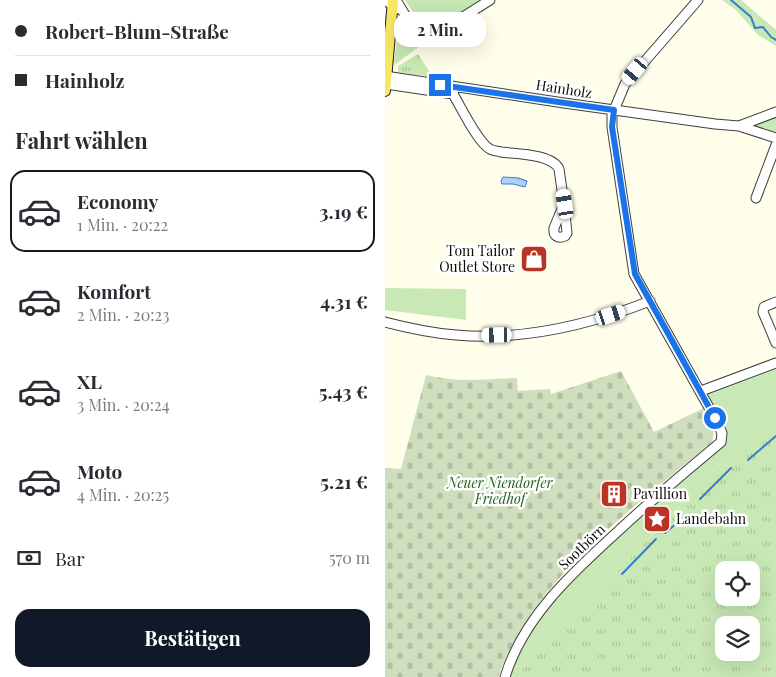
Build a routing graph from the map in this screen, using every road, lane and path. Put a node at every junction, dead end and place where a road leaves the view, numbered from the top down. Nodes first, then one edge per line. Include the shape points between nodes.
1 (490, 0) edge
2 (698, 0) edge
3 (392, 1) edge
4 (414, 25) junction
5 (390, 29) junction
6 (385, 80) edge
7 (454, 90) junction
8 (385, 91) edge
9 (614, 110) junction
10 (776, 112) edge
11 (739, 126) junction
12 (776, 138) edge
13 (776, 145) edge
14 (757, 198) dead end
15 (565, 204) dead end
16 (650, 301) junction
17 (776, 302) edge
18 (385, 322) edge
19 (776, 343) edge
20 (776, 363) edge
21 (701, 391) junction
22 (505, 677) edge

1 - 4 street via 434,35 422,34
2 - 9 street via 625,84
3 - 4 street
3 - 5 main road
4 - 5 street via 397,24
5 - 6 main road
6 - 7 street, Hainholz
6 - 8 main road
7 - 9 street, Hainholz
7 - 15 street via 480,140 489,149 557,164
9 - 11 street, Hainholz
9 - 16 street via 612,127 631,257 635,274
10 - 11 street, Hainholz
11 - 12 street, Hainholz
13 - 14 street
16 - 18 street via 596,320 512,335 457,335
16 - 21 street
17 - 19 street via 764,307 763,312
20 - 21 street
21 - 22 street, Sootbörn via 716,420 721,442 649,502 557,590 526,632

